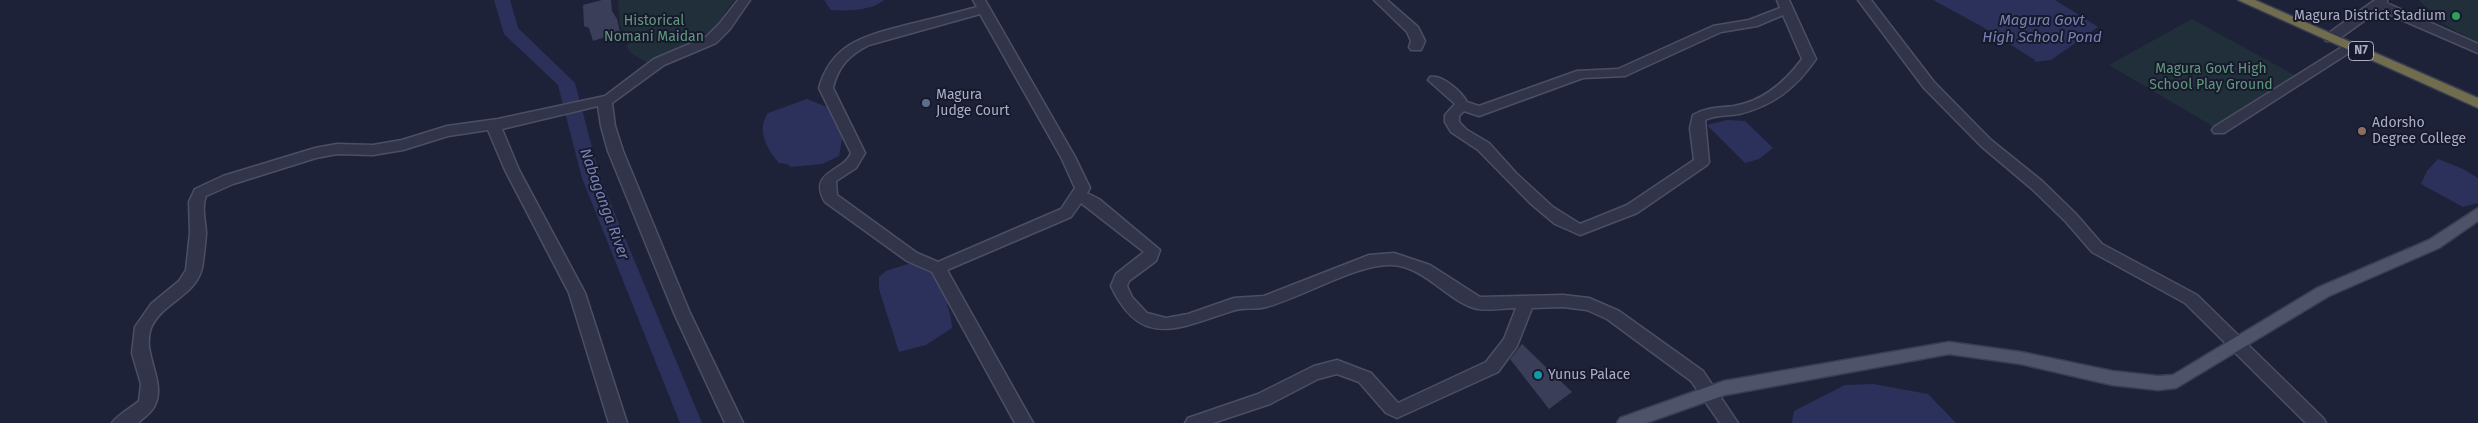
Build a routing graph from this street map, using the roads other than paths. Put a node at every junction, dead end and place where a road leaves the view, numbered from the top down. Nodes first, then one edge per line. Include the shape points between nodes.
1 (744, 0) edge
2 (1380, 0) edge
3 (1864, 0) edge
4 (2244, 0) edge
5 (2380, 2) edge
6 (981, 4) edge
7 (1786, 4) edge
8 (2331, 38) junction
9 (2350, 46) junction
10 (1416, 47) dead end
11 (2478, 49) edge
12 (1435, 80) dead end
13 (607, 99) junction
14 (2478, 102) edge
15 (1462, 105) junction
16 (498, 124) junction
17 (2219, 130) dead end
18 (1078, 195) junction
19 (2478, 213) edge
20 (938, 268) junction
21 (1526, 303) junction
22 (2238, 345) junction
23 (1709, 393) junction
24 (120, 423) edge
25 (618, 423) edge
26 (734, 423) edge
27 (1024, 423) edge
28 (1194, 423) edge
29 (1626, 423) edge
30 (1729, 423) edge
31 (2317, 423) edge

1 - 13 street via 711,40 660,62
2 - 10 street via 1413,30 1418,41
3 - 22 street via 1929,85 1986,143 2037,185 2097,248 2191,299
4 - 8 highway, N7
5 - 8 street
5 - 11 street
6 - 18 street via 1068,157 1083,188
6 - 20 street via 858,45 833,67 826,88 858,153 853,162 835,172 829,180 826,189 830,198 912,257
7 - 15 street via 1752,23 1718,29 1620,73 1582,74 1479,111
7 - 15 street via 1809,59 1779,94 1758,105 1704,114 1698,118 1702,162 1632,209 1585,229 1572,229 1500,166 1484,146 1456,129 1452,115
8 - 9 highway, N7
9 - 14 highway, N7
9 - 17 street
12 - 15 street
13 - 16 street
13 - 26 street via 605,112 615,153 698,348
16 - 24 street via 447,131 380,149 338,149 315,153 200,192 196,202 198,233 194,270 184,285 157,308 143,327 140,353 149,384 147,404 132,418
16 - 25 street via 495,129 512,170 577,293
18 - 20 street via 1066,213
18 - 21 street via 1094,203 1152,250 1151,257 1122,278 1120,286 1126,301 1142,318 1166,324 1189,320 1234,304 1264,302 1292,294 1374,259 1394,259 1424,269 1476,303
19 - 22 main road via 2434,244 2323,292
20 - 27 street
21 - 23 street via 1563,301 1589,304 1613,315 1697,376
21 - 28 street via 1511,342 1492,367 1397,411 1390,408 1372,382 1338,367 1318,372 1272,396
22 - 23 main road via 2176,381 2112,378 2021,358 1949,348
22 - 31 street
23 - 29 main road
23 - 30 street

